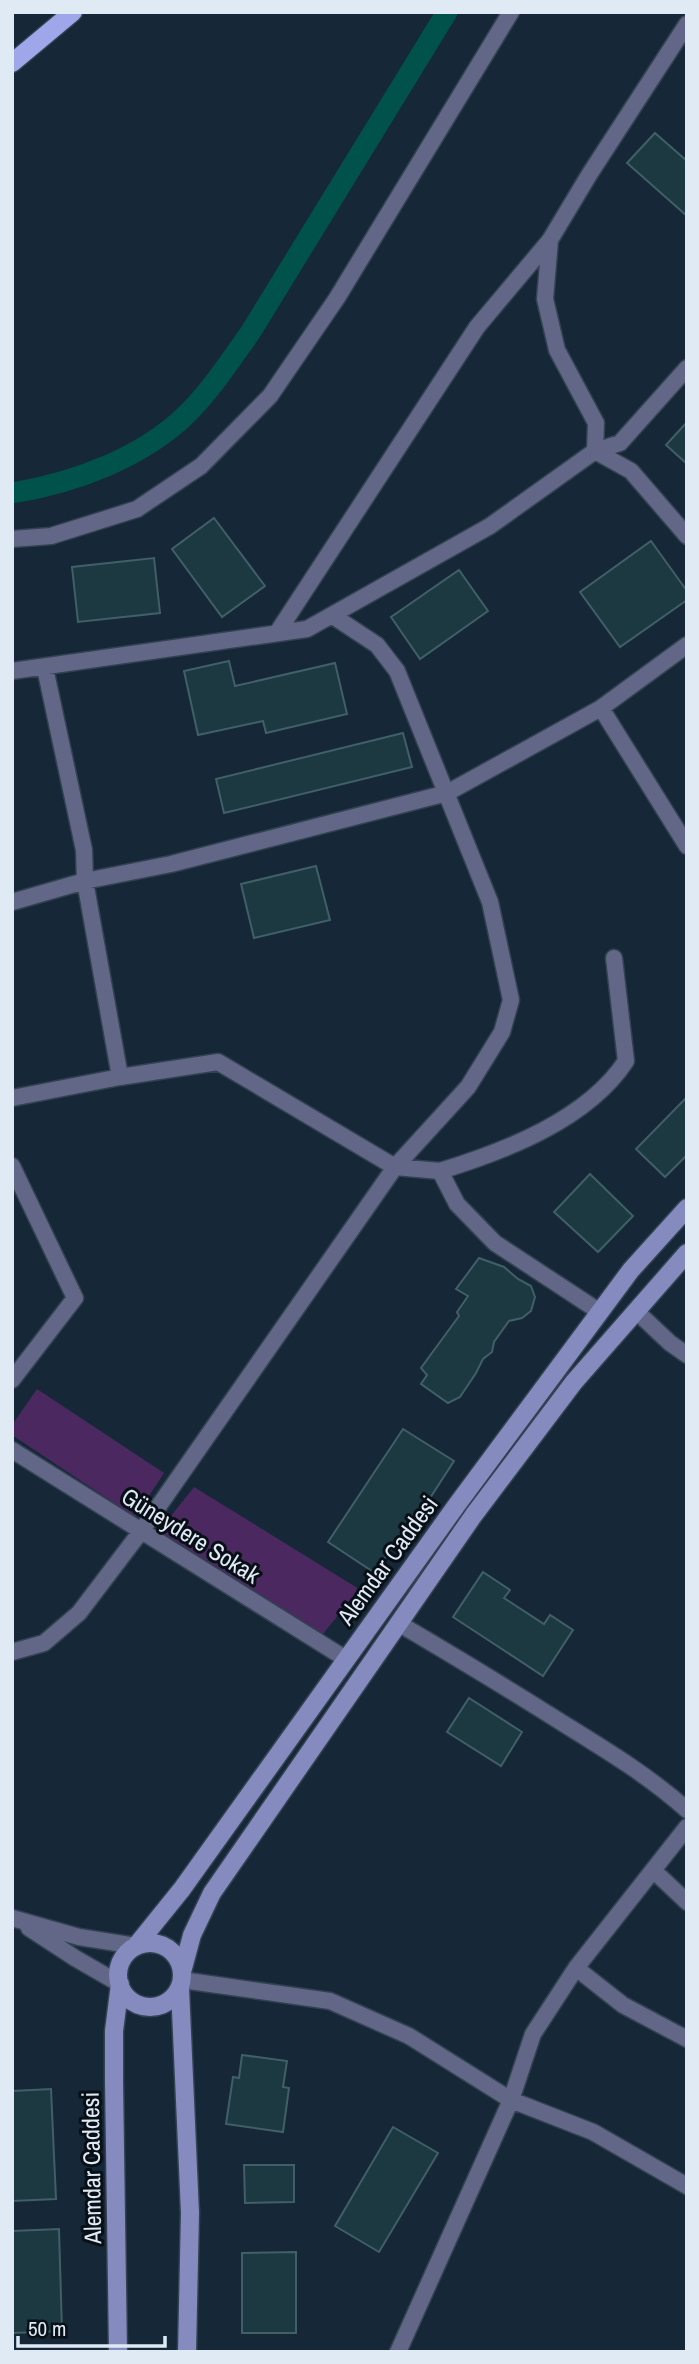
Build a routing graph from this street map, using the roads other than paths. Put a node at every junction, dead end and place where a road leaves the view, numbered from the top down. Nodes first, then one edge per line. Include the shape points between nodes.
1 (73, 12) edge
2 (511, 12) edge
3 (687, 24) edge
4 (12, 63) edge
5 (550, 240) junction
6 (687, 368) edge
7 (595, 451) junction
8 (687, 536) edge
9 (12, 539) edge
10 (333, 616) junction
11 (278, 633) junction
12 (687, 645) edge
13 (45, 668) junction
14 (12, 671) edge
15 (601, 708) junction
16 (447, 793) junction
17 (687, 846) edge
18 (85, 881) junction
19 (12, 902) edge
20 (614, 958) dead end
21 (120, 1077) junction
22 (12, 1098) edge
23 (12, 1166) edge
24 (395, 1167) junction
25 (440, 1171) junction
26 (687, 1208) edge
27 (687, 1253) edge
28 (636, 1311) junction
29 (600, 1312) junction
30 (687, 1355) edge
31 (12, 1380) edge
32 (12, 1450) edge
33 (142, 1530) junction
34 (398, 1623) junction
35 (12, 1652) edge
36 (346, 1659) junction
37 (687, 1810) edge
38 (687, 1827) edge
39 (653, 1870) junction
40 (687, 1902) edge
41 (15, 1919) edge
42 (136, 1946) junction
43 (576, 1968) junction
44 (181, 1980) junction
45 (120, 1984) junction
46 (687, 2039) edge
47 (511, 2100) junction
48 (687, 2186) edge
49 (118, 2352) edge
50 (187, 2352) edge
51 (398, 2352) edge

1 - 4 main road
2 - 9 street via 337,299 271,396 201,466 137,509 51,536
3 - 5 street
5 - 7 street via 545,299 557,350 596,424
5 - 11 street via 477,327
6 - 7 street via 620,443
7 - 8 street via 631,471
7 - 10 street via 490,526
10 - 11 street via 307,629
10 - 16 street via 377,645 397,671
11 - 13 street
12 - 15 street
13 - 14 street
13 - 18 street via 84,850
15 - 16 street
15 - 17 street
16 - 18 street via 171,864
16 - 24 street via 490,902 511,1000 502,1032 468,1087
18 - 19 street
18 - 21 street
20 - 25 street via 625,1061 615,1077 568,1117 483,1158
21 - 22 street
21 - 24 street via 218,1062
23 - 31 street via 75,1298
24 - 25 street
24 - 33 street
25 - 29 street via 457,1204 495,1243
26 - 29 main road, Alemdar Caddesi
27 - 28 main road, Alemdar Caddesi
28 - 30 street
28 - 34 main road, Alemdar Caddesi via 574,1382
29 - 36 main road, Alemdar Caddesi
32 - 33 street, Güneydere Sokak
33 - 35 street via 79,1614 44,1643
33 - 36 street, Güneydere Sokak
34 - 37 street via 661,1786
34 - 44 main road, Alemdar Caddesi via 212,1893 192,1935
36 - 42 main road, Alemdar Caddesi
38 - 39 street
39 - 40 street
39 - 43 street
41 - 42 street via 79,1937
41 - 45 street
42 - 44 main road via 156,1943 174,1953 180,1962
42 - 45 main road via 119,1967
43 - 46 street via 623,2005
43 - 47 street via 533,2034
44 - 45 main road via 164,2004 154,2007 132,2002
44 - 47 street via 330,2001 410,2036
44 - 50 main road, Alemdar Caddesi via 190,2213
45 - 49 main road, Alemdar Caddesi via 114,2068
47 - 48 street via 593,2133
47 - 51 street

